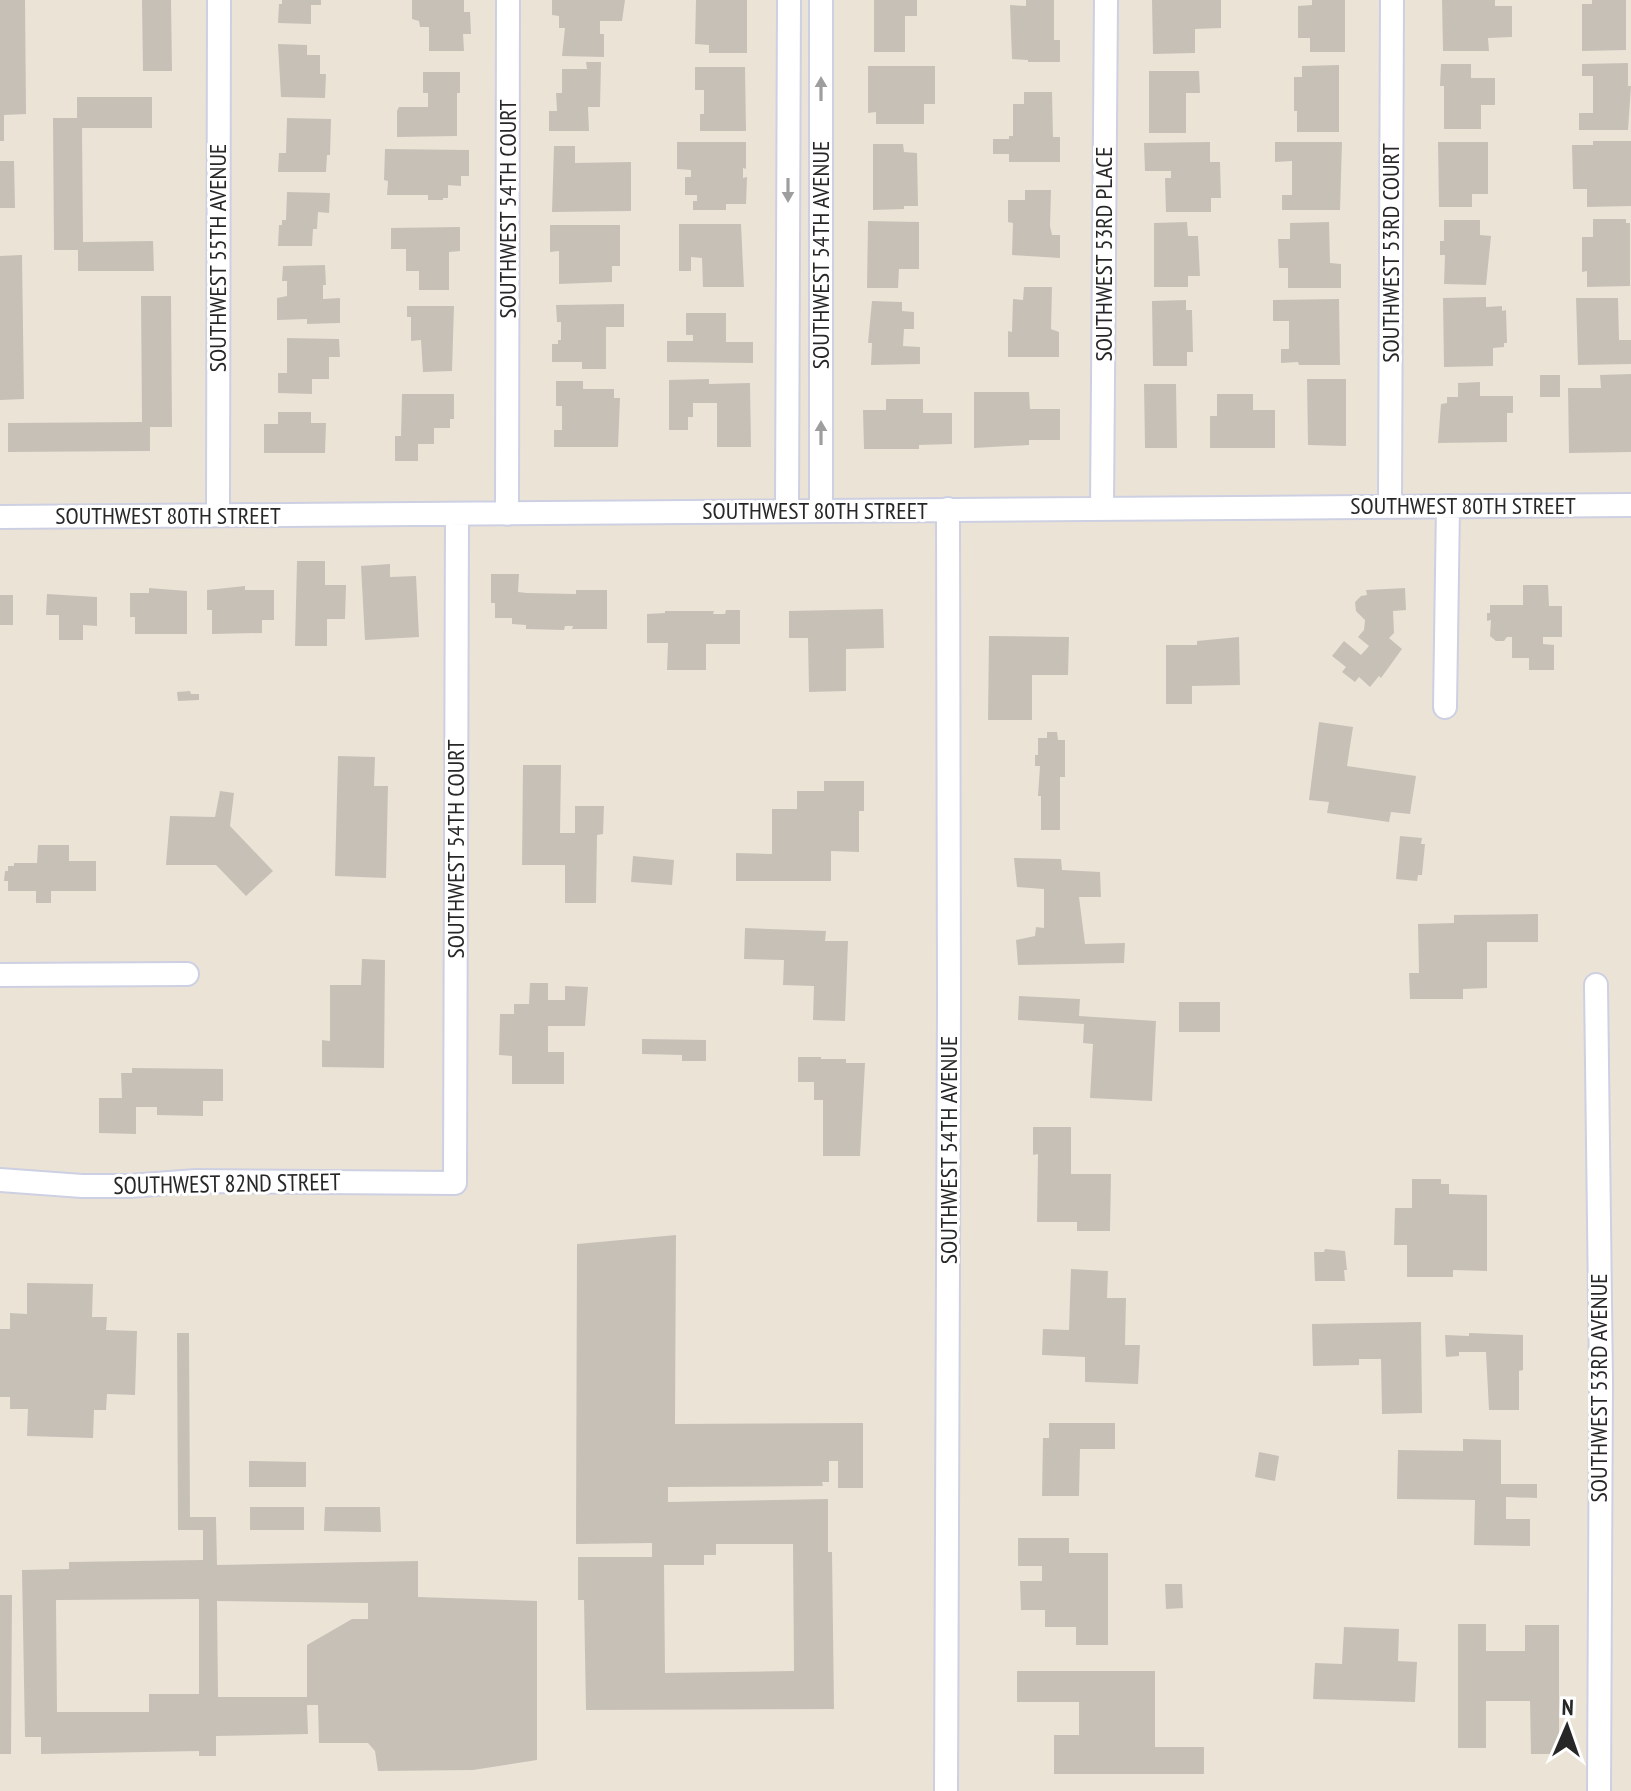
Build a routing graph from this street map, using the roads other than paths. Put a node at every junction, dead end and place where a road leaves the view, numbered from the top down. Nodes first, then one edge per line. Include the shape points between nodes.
1 (219, 0) edge
2 (508, 0) edge
3 (789, 0) edge
4 (821, 0) edge
5 (1106, 0) edge
6 (1392, 0) edge
7 (1631, 505) edge
8 (1390, 506) junction
9 (1448, 506) junction
10 (1102, 508) junction
11 (948, 509) junction
12 (787, 511) junction
13 (821, 511) junction
14 (457, 514) junction
15 (507, 514) junction
16 (218, 515) junction
17 (0, 517) edge
18 (1445, 707) dead end
19 (187, 974) dead end
20 (0, 975) edge
21 (1596, 985) dead end
22 (0, 1180) edge
23 (455, 1183) joint
24 (946, 1791) edge
25 (1599, 1791) edge

1 - 16 street, SOUTHWEST 55TH AVENUE
2 - 15 street, SOUTHWEST 54TH COURT
3 -> 12 street, SOUTHWEST 54TH AVENUE
13 -> 4 street, SOUTHWEST 54TH AVENUE
5 - 10 street, SOUTHWEST 53RD PLACE
6 - 8 street, SOUTHWEST 53RD COURT
7 - 9 street, SOUTHWEST 80TH STREET
8 - 9 street, SOUTHWEST 80TH STREET
8 - 10 street, SOUTHWEST 80TH STREET
9 - 18 street
10 - 11 street, SOUTHWEST 80TH STREET
11 - 13 street, SOUTHWEST 80TH STREET
11 - 24 street, SOUTHWEST 54TH AVENUE
12 - 13 street, SOUTHWEST 80TH STREET
12 - 15 street, SOUTHWEST 80TH STREET
14 - 15 street, SOUTHWEST 80TH STREET
14 - 16 street, SOUTHWEST 80TH STREET
14 - 23 street, SOUTHWEST 54TH COURT
16 - 17 street, SOUTHWEST 80TH STREET
19 - 20 street
21 - 25 street, SOUTHWEST 53RD AVENUE
22 - 23 street, SOUTHWEST 82ND STREET via 82,1186 196,1181

